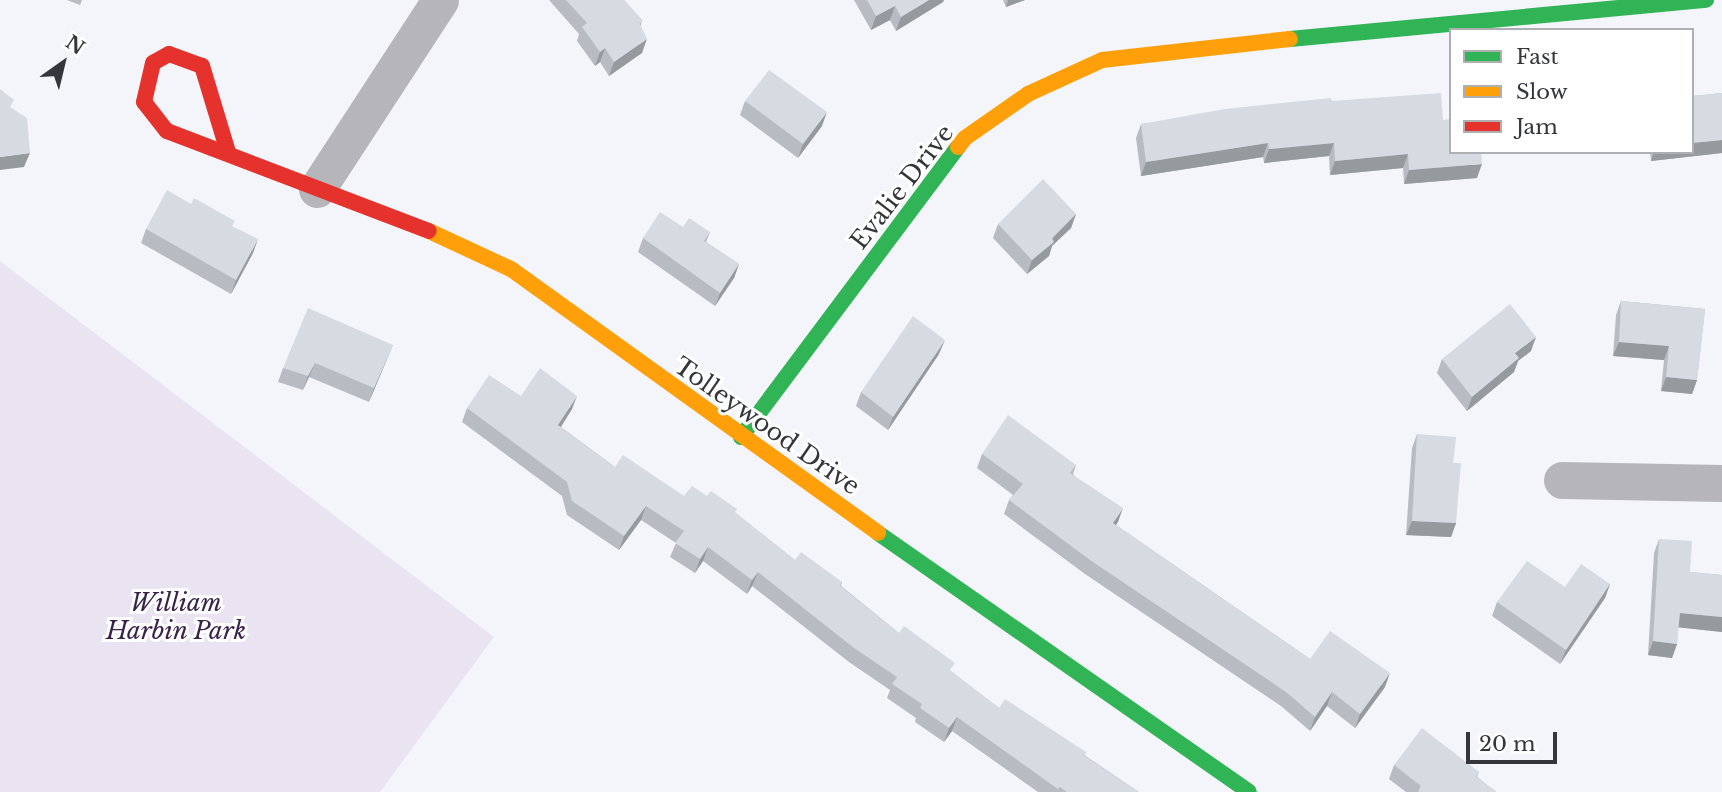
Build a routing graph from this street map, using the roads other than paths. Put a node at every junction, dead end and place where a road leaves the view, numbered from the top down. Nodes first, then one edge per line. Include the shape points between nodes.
1 (439, 0) edge
2 (1706, 0) edge
3 (228, 152) junction
4 (317, 188) junction
5 (741, 437) junction
6 (1562, 480) dead end
7 (1722, 483) edge
8 (1250, 792) edge

1 - 4 street
2 - 5 street, Evalie Drive via 1101,60 1028,94 965,138
3 - 3 street, Tolleywood Drive via 167,131 144,102 153,63 169,54 202,66
3 - 4 street, Tolleywood Drive
4 - 5 street, Tolleywood Drive via 444,237 511,269
5 - 8 street, Tolleywood Drive
6 - 7 street

